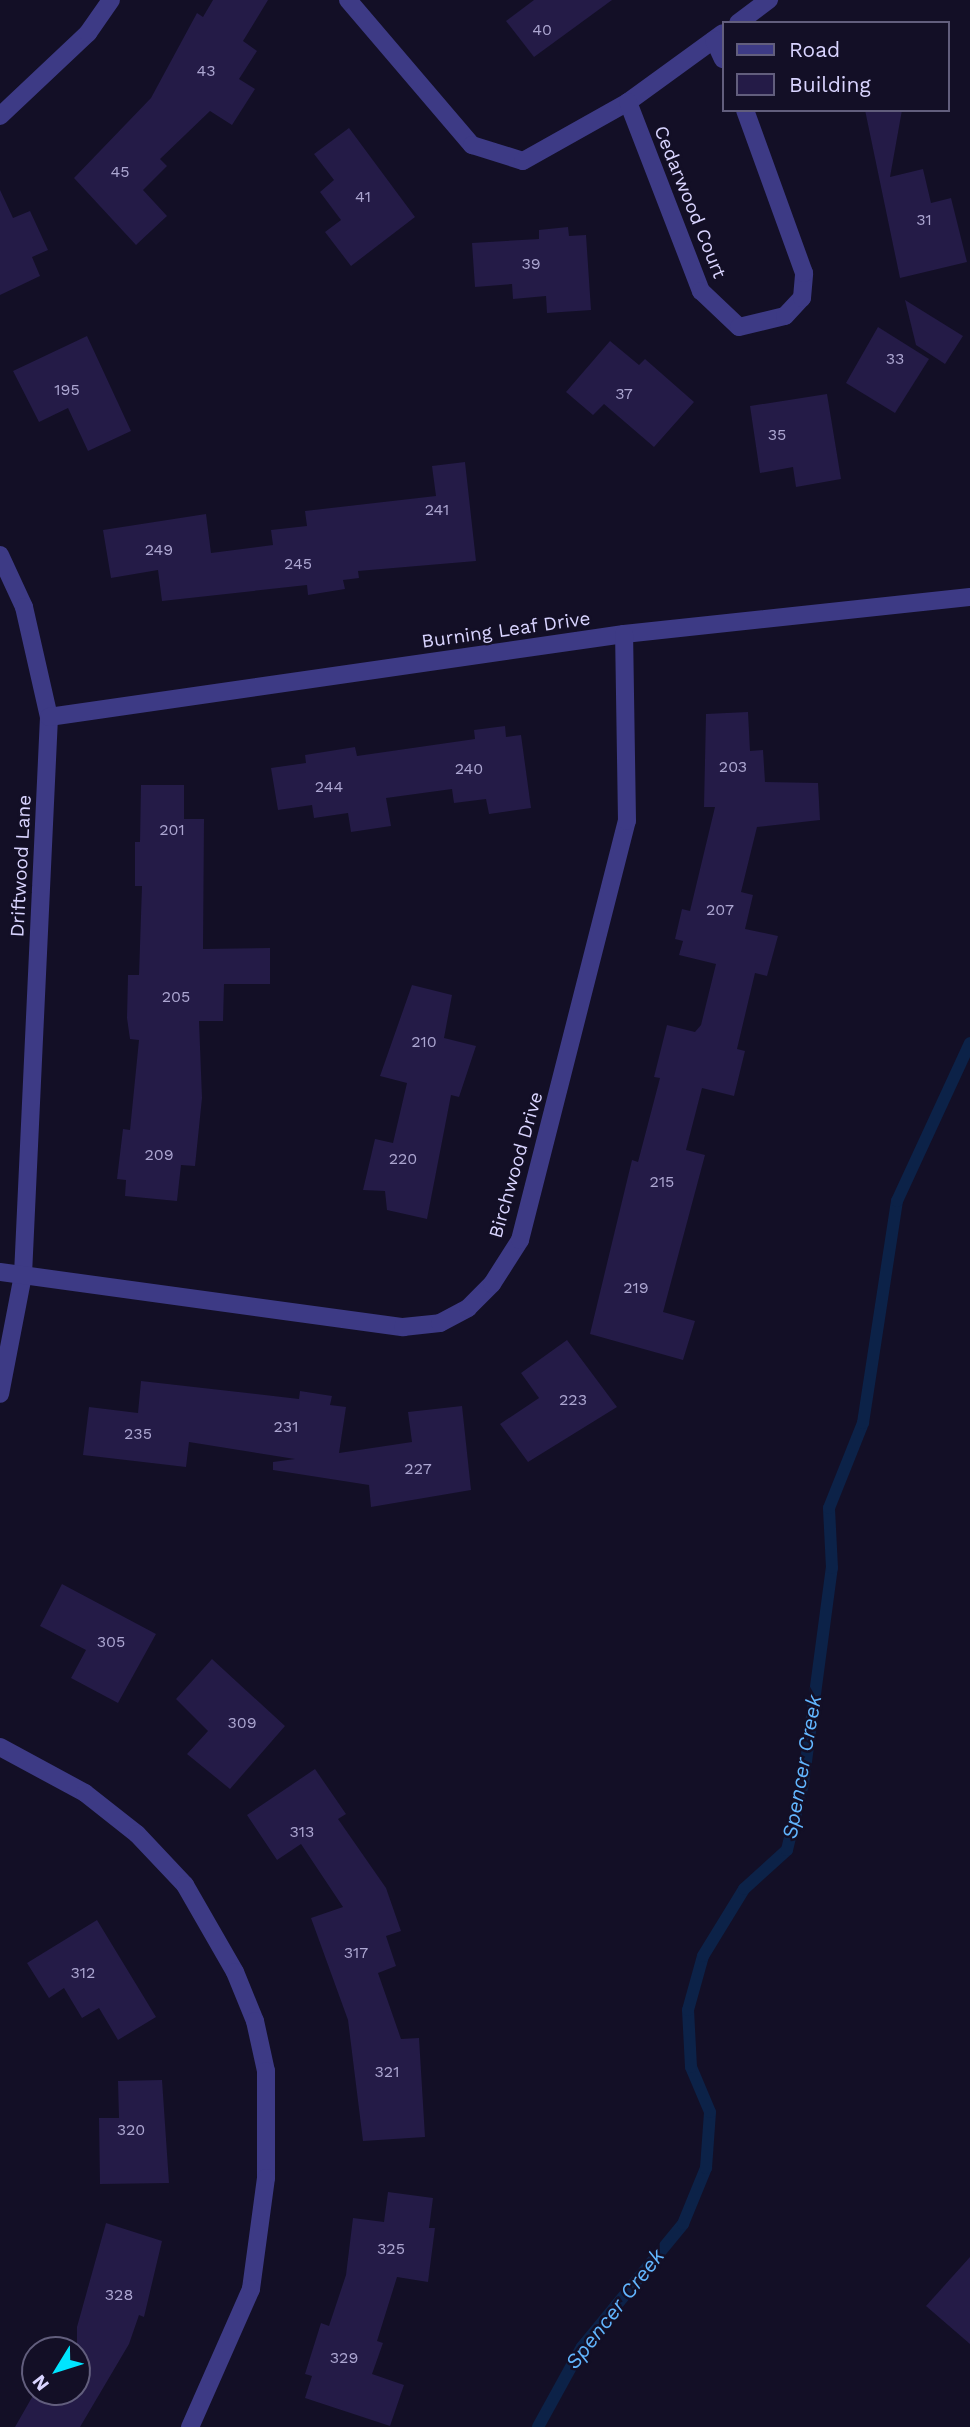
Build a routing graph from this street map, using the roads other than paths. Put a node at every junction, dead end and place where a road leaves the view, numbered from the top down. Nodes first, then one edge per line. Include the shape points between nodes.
1 (111, 0) edge
2 (348, 0) edge
3 (769, 0) edge
4 (741, 21) edge
5 (719, 37) edge
6 (628, 102) junction
7 (746, 112) edge
8 (0, 116) edge
9 (0, 555) edge
10 (970, 597) edge
11 (624, 634) junction
12 (49, 718) junction
13 (0, 1272) edge
14 (23, 1275) junction
15 (0, 1394) edge
16 (0, 1747) edge
17 (190, 2427) edge

1 - 8 street via 88,33
2 - 6 street via 472,145 497,157 523,161
3 - 4 street
5 - 6 street
6 - 7 street, Cedarwood Court via 701,291 739,327 785,316 802,298 804,273
9 - 12 street, Driftwood Lane via 24,607
10 - 11 street, Burning Leaf Drive
11 - 12 street, Burning Leaf Drive
11 - 14 street, Birchwood Drive via 627,821 520,1240 492,1284 468,1308 440,1323 403,1327
12 - 14 street, Driftwood Lane
13 - 14 street, Birchwood Drive
14 - 15 street, Driftwood Lane
16 - 17 street via 85,1793 137,1835 185,1885 255,2021 266,2071 266,2178 251,2289

